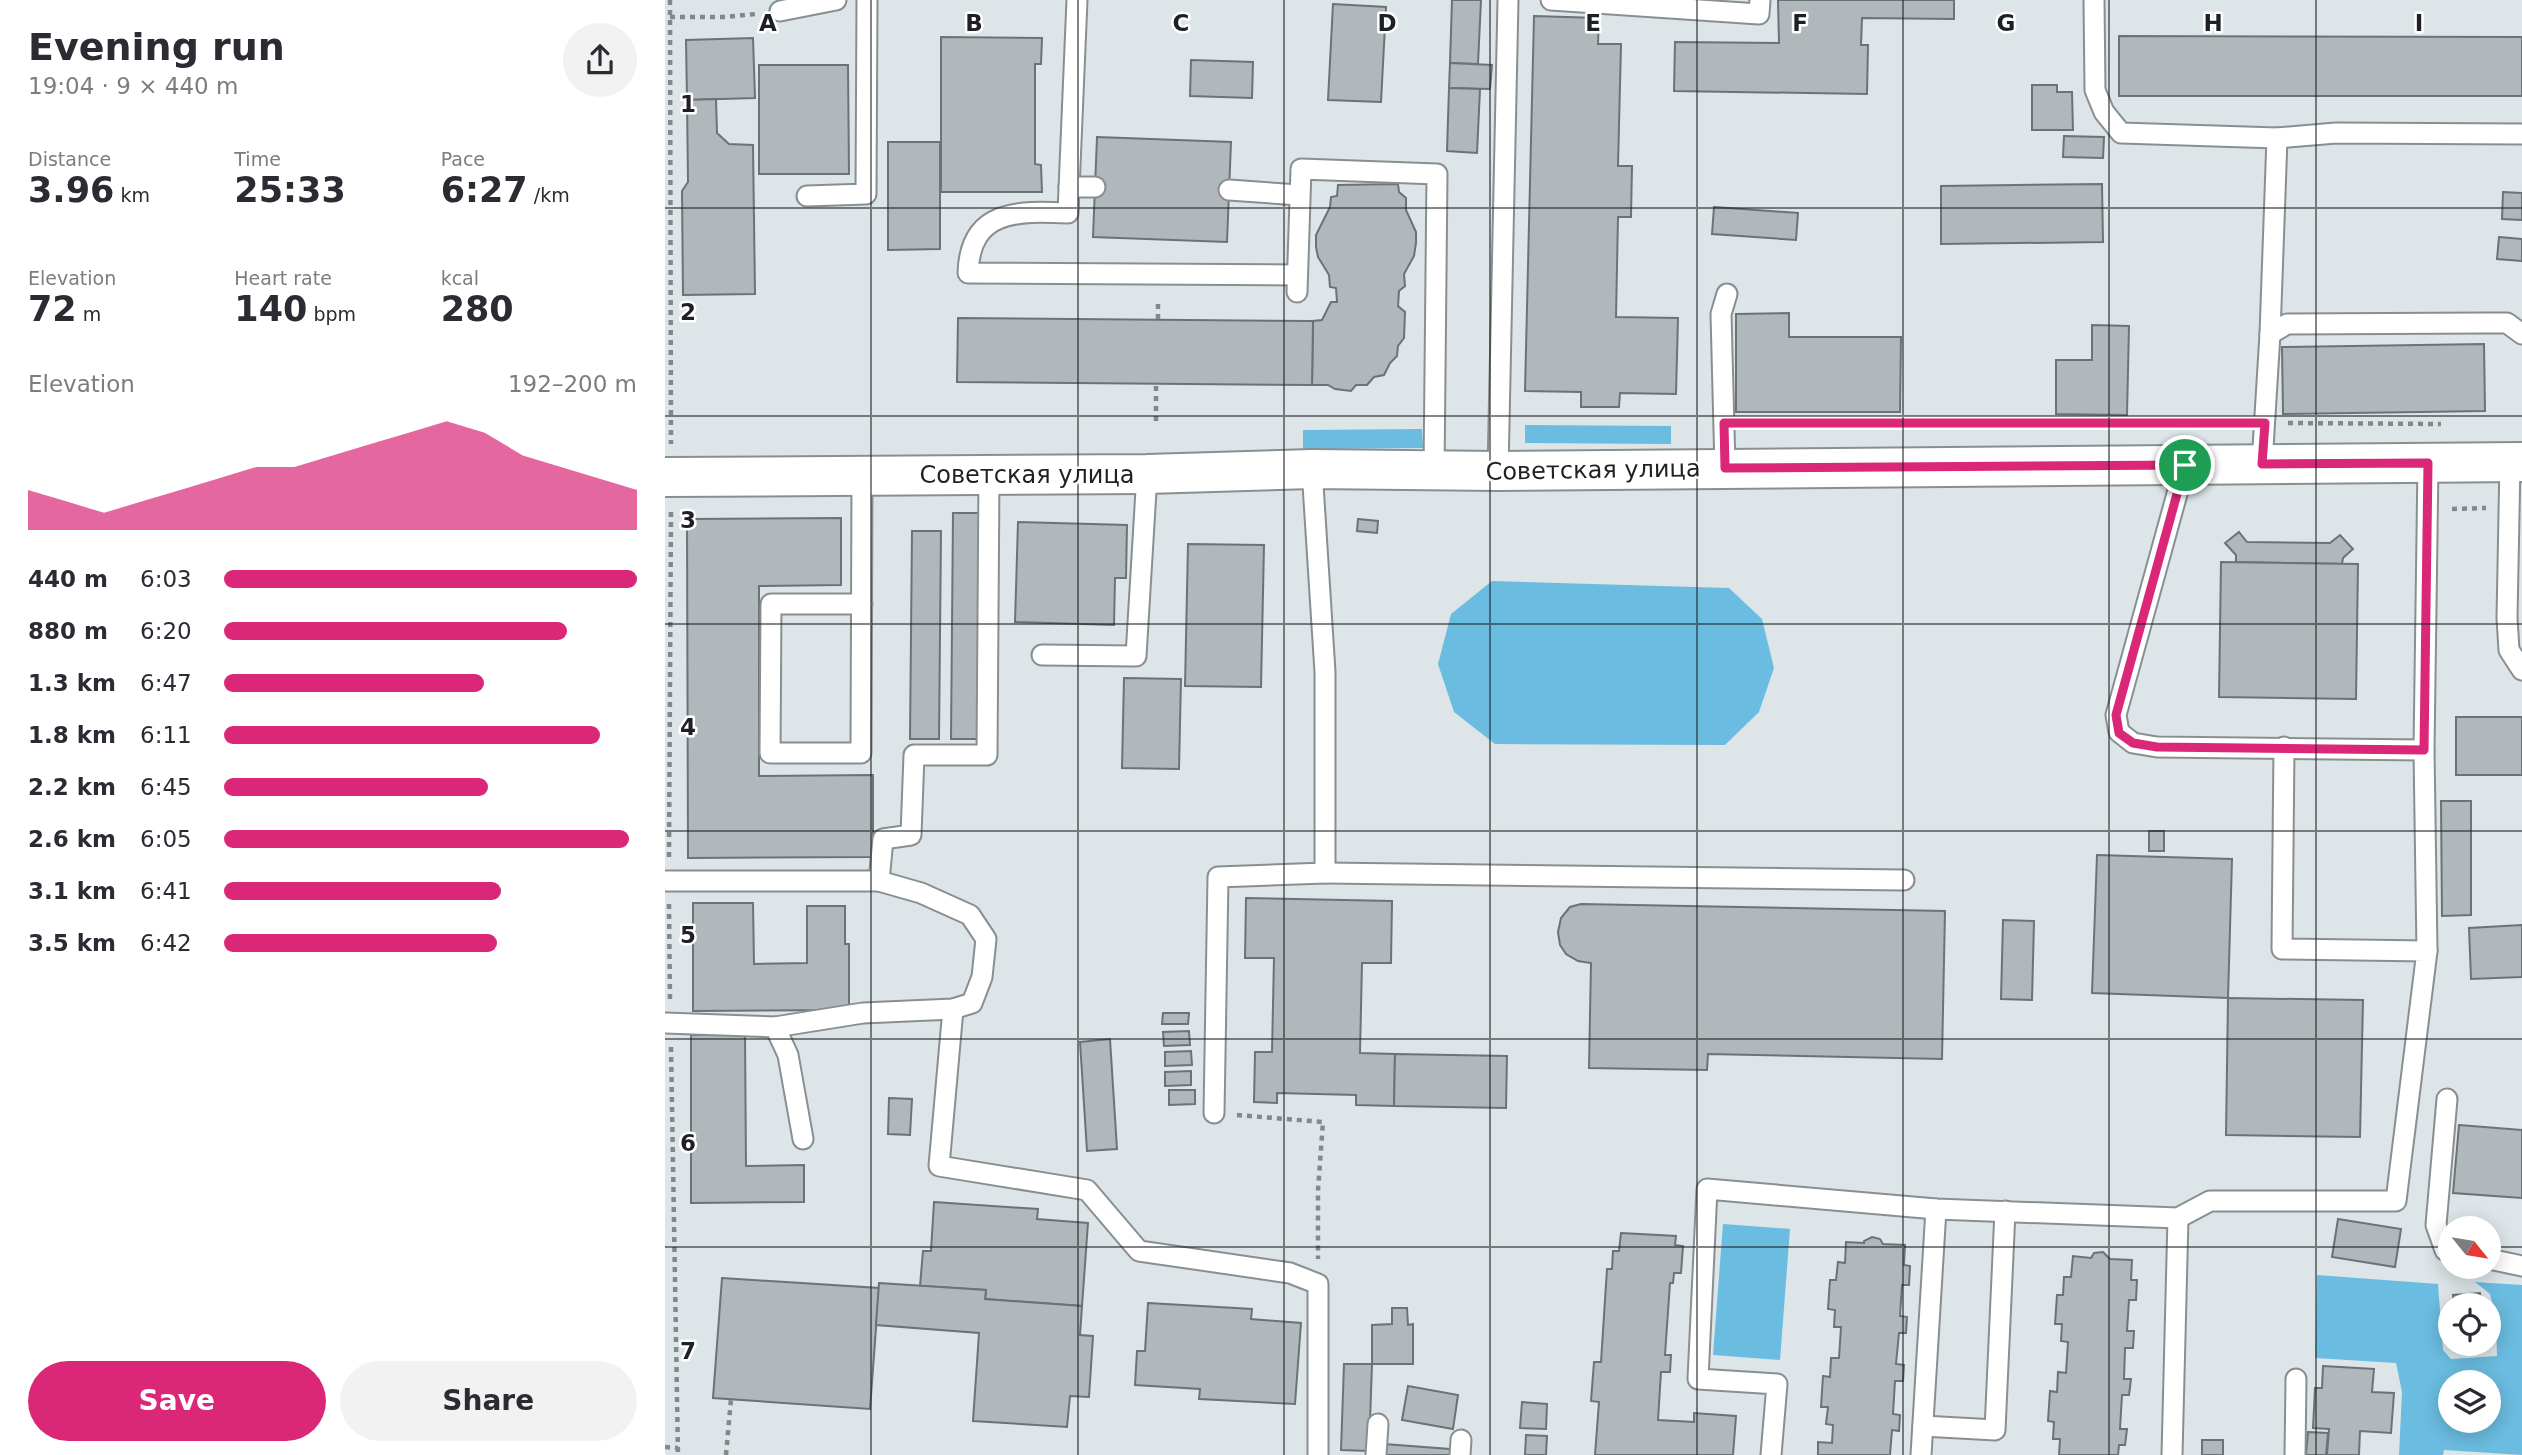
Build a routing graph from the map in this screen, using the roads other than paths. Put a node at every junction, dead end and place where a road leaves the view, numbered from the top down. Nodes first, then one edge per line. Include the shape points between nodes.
1 (836, 0) edge
2 (867, 0) edge
3 (1077, 0) edge
4 (1508, 0) edge
5 (1551, 0) edge
6 (1760, 0) edge
7 (2094, 0) edge
8 (780, 11) dead end
9 (2522, 134) edge
10 (2277, 138) junction
11 (1069, 187) junction
12 (1095, 187) dead end
13 (1229, 190) dead end
14 (807, 195) dead end
15 (1299, 195) junction
16 (1727, 294) dead end
17 (2270, 334) junction
18 (2522, 334) edge
19 (2516, 462) edge
20 (2428, 463) junction
21 (2262, 464) junction
22 (2185, 465) junction
23 (1725, 468) junction
24 (1313, 469) junction
25 (1434, 471) junction
26 (1499, 471) junction
27 (1147, 474) junction
28 (989, 475) junction
29 (862, 476) junction
30 (668, 477) edge
31 (862, 604) junction
32 (1042, 654) dead end
33 (2522, 670) edge
34 (2284, 747) junction
35 (2424, 750) junction
36 (1325, 873) junction
37 (1904, 880) dead end
38 (667, 881) edge
39 (879, 881) junction
40 (2427, 951) junction
41 (953, 1009) junction
42 (668, 1023) edge
43 (775, 1027) junction
44 (2447, 1099) dead end
45 (1214, 1113) road end
46 (803, 1139) dead end
47 (1936, 1209) junction
48 (2005, 1211) junction
49 (2178, 1218) junction
50 (2438, 1231) edge
51 (2501, 1262) edge
52 (2522, 1266) edge
53 (2296, 1379) dead end
54 (1378, 1424) dead end
55 (1923, 1426) junction
56 (1318, 1455) edge
57 (1376, 1455) edge
58 (1771, 1455) edge
59 (1921, 1455) edge
60 (2172, 1455) edge
61 (2295, 1455) edge

1 - 8 lane
2 - 14 lane via 866,194
3 - 11 lane
4 - 26 lane
5 - 6 lane via 1759,14
7 - 10 lane via 2095,90 2104,112 2121,133
9 - 10 lane via 2336,133
10 - 17 lane
11 - 12 lane
11 - 15 lane via 1068,213 1011,213 974,237 968,273 1297,284
13 - 15 lane
15 - 25 lane via 1301,169 1437,174
16 - 23 lane via 1721,314
17 - 18 lane via 2287,324 2458,323 2507,323
17 - 21 lane
19 - 20 street, Советская улица
19 - 33 lane via 2509,507 2507,618 2509,650
20 - 21 street, Советская улица
20 - 35 lane
21 - 22 street, Советская улица
22 - 23 street, Советская улица
22 - 34 lane via 2116,715 2119,733 2133,743 2157,747
23 - 26 street, Советская улица
24 - 25 street, Советская улица
24 - 27 street, Советская улица
24 - 36 lane via 1325,672
25 - 26 street, Советская улица
27 - 28 street, Советская улица
27 - 32 lane via 1136,656
28 - 29 street, Советская улица
28 - 39 lane via 987,755 914,755 911,835 883,839
29 - 30 street, Советская улица
29 - 31 lane
31 - 31 lane via 861,752 770,753 771,604
34 - 35 lane
34 - 40 lane via 2281,949
35 - 40 lane
36 - 37 lane
36 - 45 lane via 1218,877
38 - 39 lane
39 - 41 lane via 971,915 986,939 982,977 972,1003
40 - 49 lane via 2396,1201 2210,1201
41 - 43 lane via 863,1013
41 - 56 lane via 939,1166 1087,1190 1139,1251 1290,1273 1318,1284
42 - 43 lane
43 - 46 lane via 788,1055
44 - 50 lane
47 - 48 lane
47 - 55 lane
47 - 58 lane via 1707,1189 1698,1378 1777,1384
48 - 49 lane
48 - 55 lane via 1995,1430
49 - 60 lane
51 - 52 lane
53 - 61 lane
54 - 57 lane
55 - 59 lane

